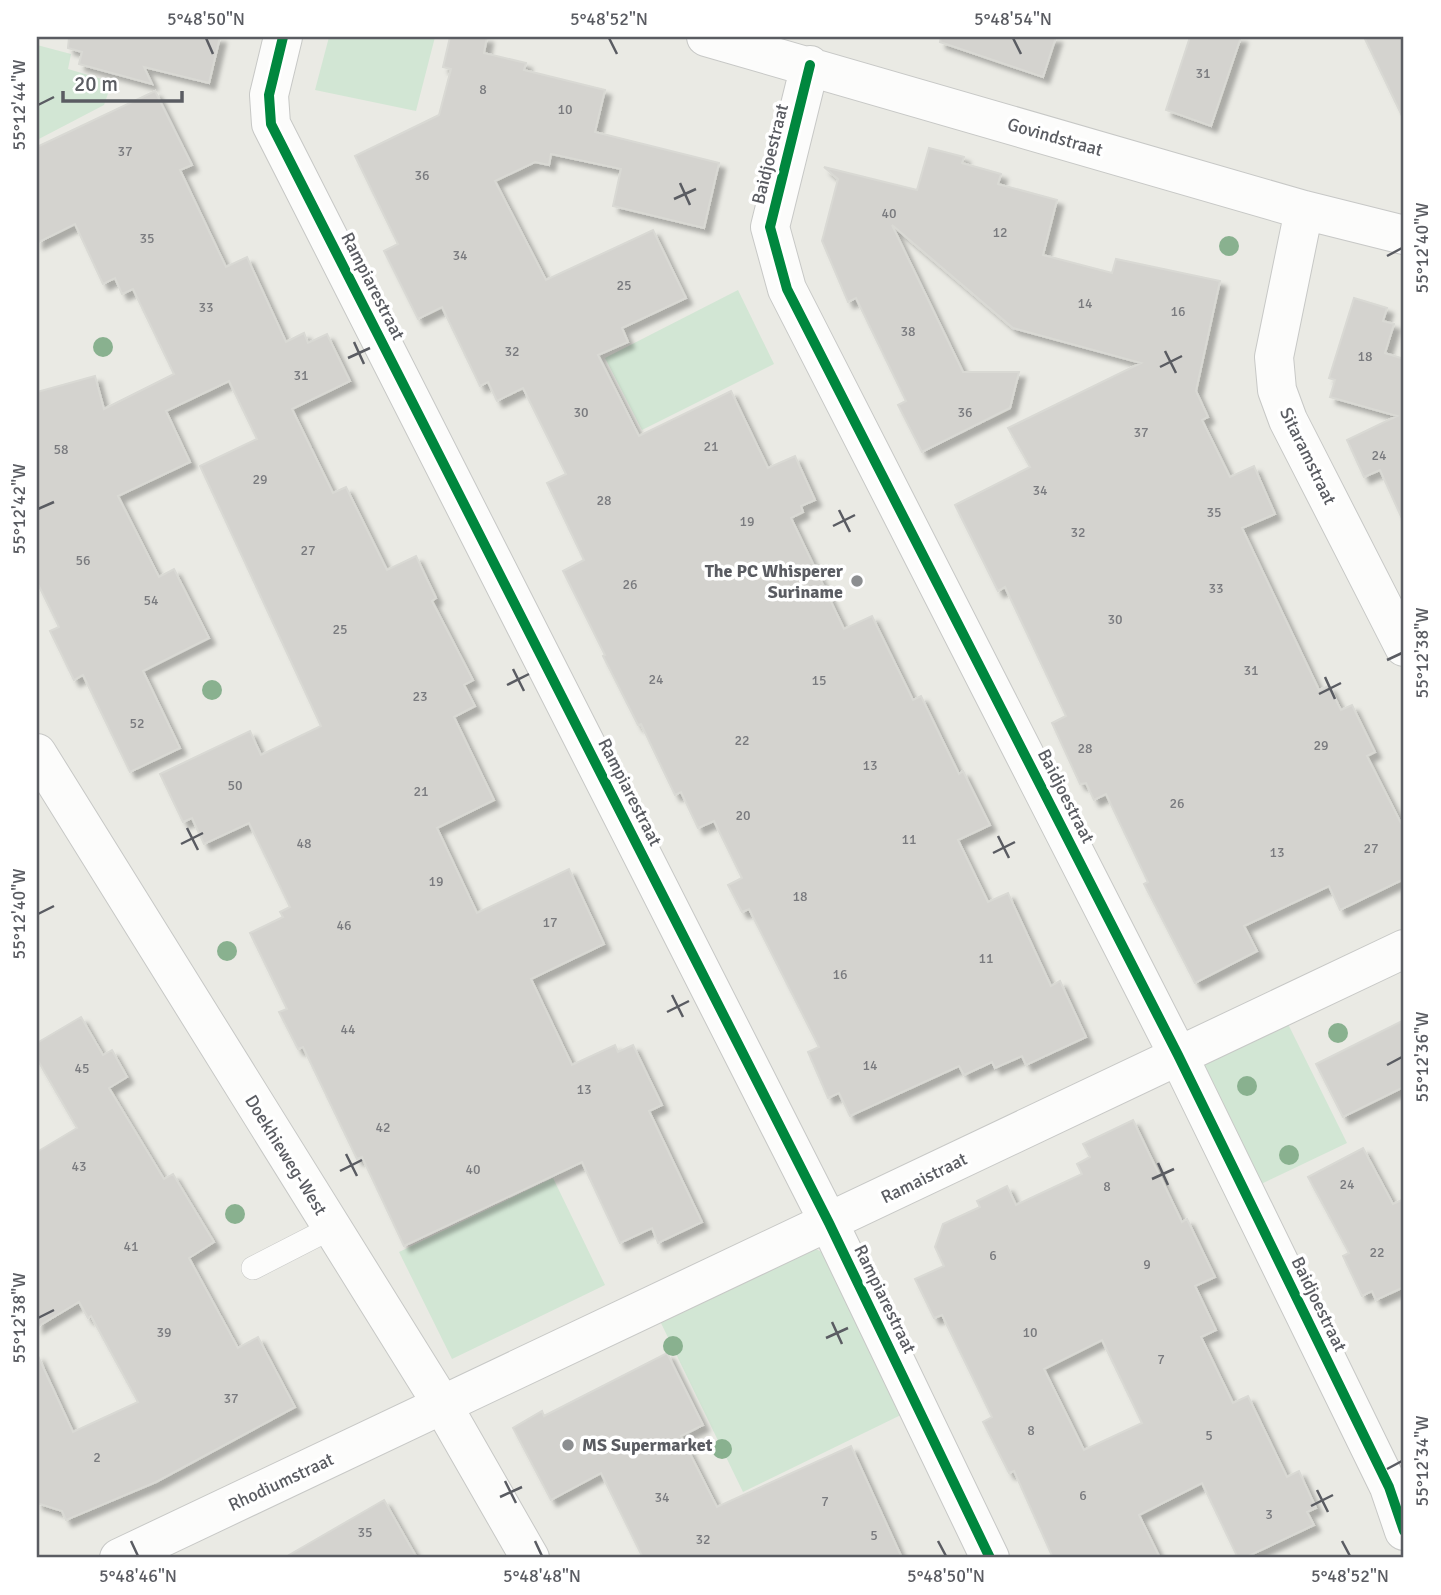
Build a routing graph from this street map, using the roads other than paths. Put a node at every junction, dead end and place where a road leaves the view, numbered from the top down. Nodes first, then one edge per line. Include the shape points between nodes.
1 (283, 37) edge
2 (706, 37) edge
3 (810, 65) junction
4 (1304, 209) junction
5 (1404, 234) edge
6 (1404, 647) edge
7 (37, 753) edge
8 (46, 794) edge
9 (1404, 949) edge
10 (1178, 1055) junction
11 (829, 1223) junction
12 (331, 1228) junction
13 (253, 1268) dead end
14 (443, 1406) junction
15 (1404, 1531) edge
16 (119, 1558) edge
17 (530, 1558) edge
18 (990, 1558) edge

1 - 11 street, Rampiarestraat via 269,95 271,124
2 - 3 street, Govindstraat
3 - 4 street, Govindstraat
3 - 10 street, Baidjoestraat via 770,227 787,289
4 - 5 street, Govindstraat
4 - 6 street, Sitaramstraat via 1274,357 1277,390
7 - 8 street, Doekhieweg-West
8 - 12 street, Doekhieweg-West
9 - 10 street, Ramaistraat
10 - 11 street, Ramaistraat
10 - 15 street, Baidjoestraat via 1389,1487
11 - 14 street, Ramaistraat
11 - 18 street, Rampiarestraat
12 - 13 lane
12 - 14 street, Doekhieweg-West
14 - 16 street, Rhodiumstraat
14 - 17 street, Doekhieweg-West

